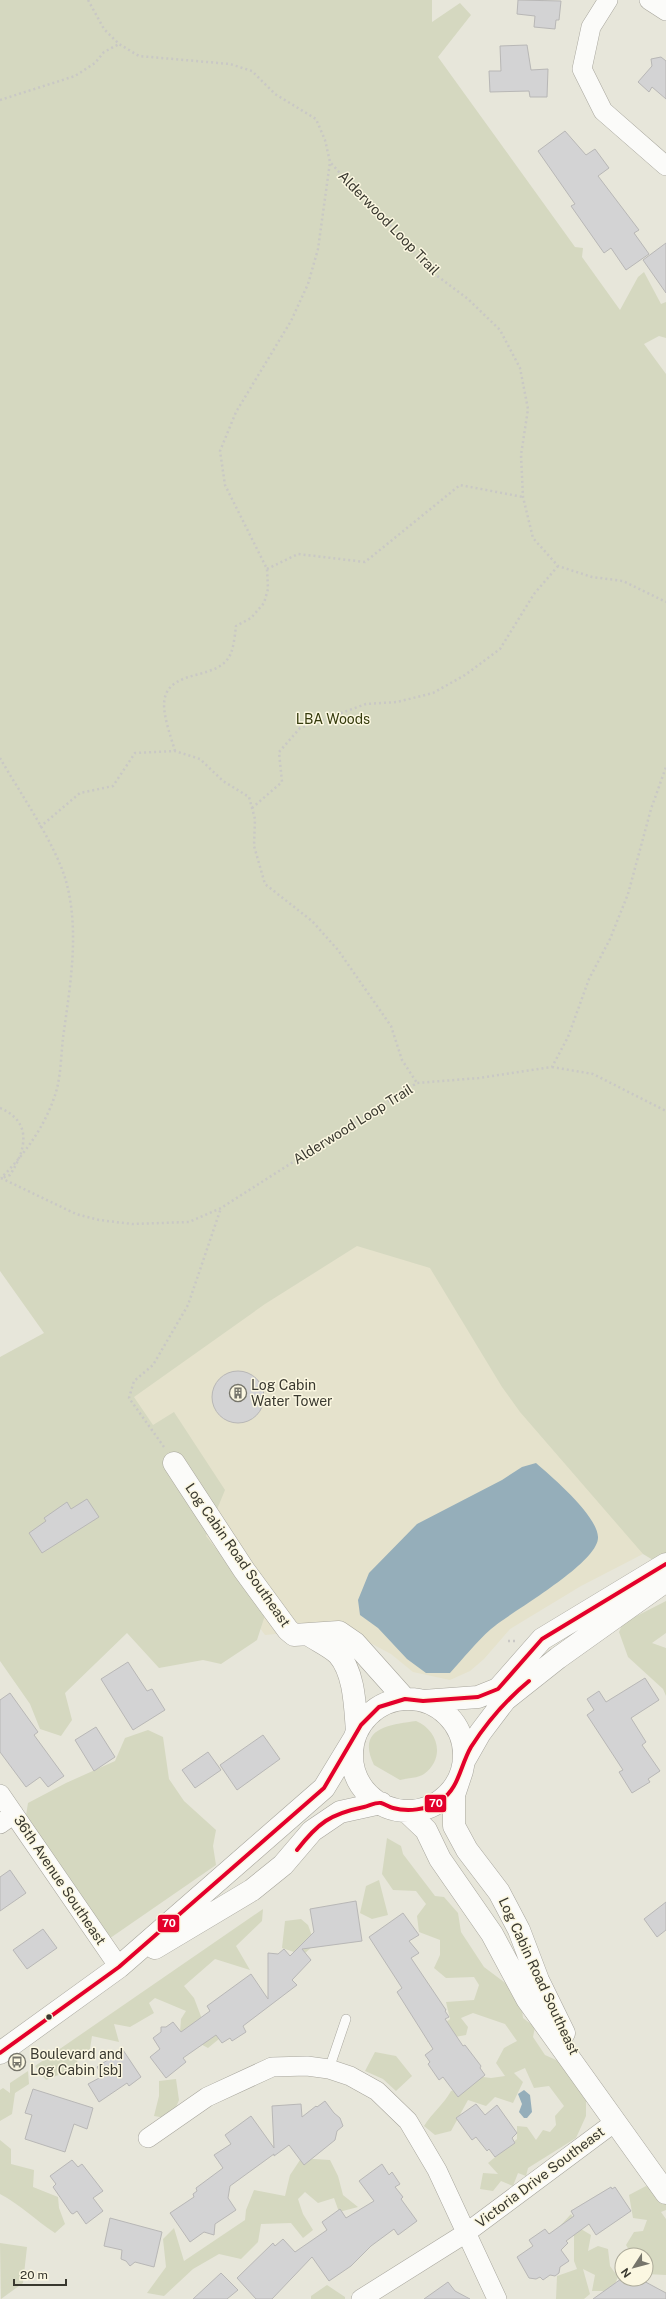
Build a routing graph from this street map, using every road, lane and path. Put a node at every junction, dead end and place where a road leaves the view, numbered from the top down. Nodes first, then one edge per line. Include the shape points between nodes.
1 (88, 0) edge
2 (608, 0) edge
3 (649, 0) edge
4 (666, 11) edge
5 (119, 44) junction
6 (0, 100) edge
7 (330, 162) junction
8 (666, 166) edge
9 (523, 497) junction
10 (558, 566) junction
11 (267, 569) junction
12 (666, 602) edge
13 (175, 751) junction
14 (0, 758) edge
15 (666, 768) edge
16 (252, 808) junction
17 (40, 827) junction
18 (552, 1067) junction
19 (417, 1083) junction
20 (0, 1108) edge
21 (666, 1111) edge
22 (17, 1162) junction
23 (1, 1179) edge
24 (221, 1208) junction
25 (174, 1463) joint
26 (666, 1564) edge
27 (666, 1581) edge
28 (309, 1635) junction
29 (414, 1700) junction
30 (356, 1734) junction
31 (463, 1766) junction
32 (0, 1794) edge
33 (381, 1802) junction
34 (406, 1810) junction
35 (7, 1819) edge
36 (120, 1967) junction
37 (346, 2019) dead end
38 (0, 2053) edge
39 (329, 2069) junction
40 (597, 2096) junction
41 (615, 2122) junction
42 (148, 2138) dead end
43 (666, 2193) edge
44 (466, 2232) junction
45 (361, 2299) edge
46 (497, 2299) edge

1 - 5 path, Alderwood Loop Trail via 104,30
2 - 8 street via 591,27 582,68 603,111
3 - 4 street
5 - 6 path via 104,52 95,63 75,76
5 - 7 path, Alderwood Loop Trail via 139,56 230,64 252,72 275,94 316,119 325,140
7 - 9 path, Alderwood Loop Trail via 428,268 468,299 500,330 520,368 528,409 521,454
7 - 11 path via 318,249 308,284 291,321 236,412 220,451 225,485
9 - 10 path, Alderwood Loop Trail via 533,538
9 - 11 path via 460,486 365,562 298,554
10 - 12 path via 592,577 623,580
10 - 16 path via 534,594 500,650 465,675 433,693 397,702 366,704 300,728 279,752 282,782
11 - 13 path via 268,589 264,603 251,618 236,626 231,654 215,670 188,677 170,687 167,692 164,698 166,718
13 - 16 path via 200,759 223,781 249,797
13 - 17 path via 135,753 113,786 80,793
14 - 17 path, Alderwood Loop Trail
15 - 18 path via 650,809 628,894 610,939 589,979 568,1037
16 - 19 path via 255,819 254,846 265,884 312,921 338,950 391,1026 402,1060
17 - 22 path, Alderwood Loop Trail via 66,881 73,919 72,966 56,1091 48,1112
18 - 19 path, Alderwood Loop Trail via 478,1078
18 - 21 path, Alderwood Loop Trail via 594,1074
19 - 24 path, Alderwood Loop Trail
20 - 22 path via 13,1114 23,1127 22,1146
22 - 23 path, Alderwood Loop Trail
23 - 24 path, Alderwood Loop Trail via 76,1214 99,1220 132,1224 189,1222
24 - 25 path via 188,1305 153,1365 134,1381 129,1398
25 - 28 street, Log Cabin Road Southeast via 271,1609 294,1635
26 - 29 street via 542,1639 498,1689 478,1697
27 - 31 street via 558,1658 505,1700 480,1733
28 - 29 street, Log Cabin Road Southeast via 339,1632 356,1643
28 - 30 street, Log Cabin Road Southeast via 338,1654 347,1672 353,1694
29 - 30 street via 380,1706 369,1715
29 - 31 street via 437,1707 454,1724 464,1745
30 - 33 street via 352,1754 355,1771 362,1786
30 - 36 street via 324,1788
31 - 34 street via 454,1787 441,1800 424,1808
31 - 40 street, Log Cabin Road Southeast via 454,1795 454,1826 466,1850 499,1892 519,1930 538,1980
32 - 35 street, 36th Avenue Southeast
33 - 34 street via 389,1807
33 - 36 street via 340,1812 312,1831 283,1865 252,1890 179,1935
34 - 40 street, Log Cabin Road Southeast via 426,1830 440,1859 492,1934 527,1999
35 - 36 street, 36th Avenue Southeast
36 - 38 street
37 - 39 lane
39 - 42 street via 307,2066 272,2067 208,2097
39 - 44 street via 350,2076 377,2091 408,2121 437,2170
40 - 41 street, Log Cabin Road Southeast
41 - 43 street, Log Cabin Road Southeast
41 - 44 street, Victoria Drive Southeast
44 - 45 street, Victoria Drive Southeast
44 - 46 street

